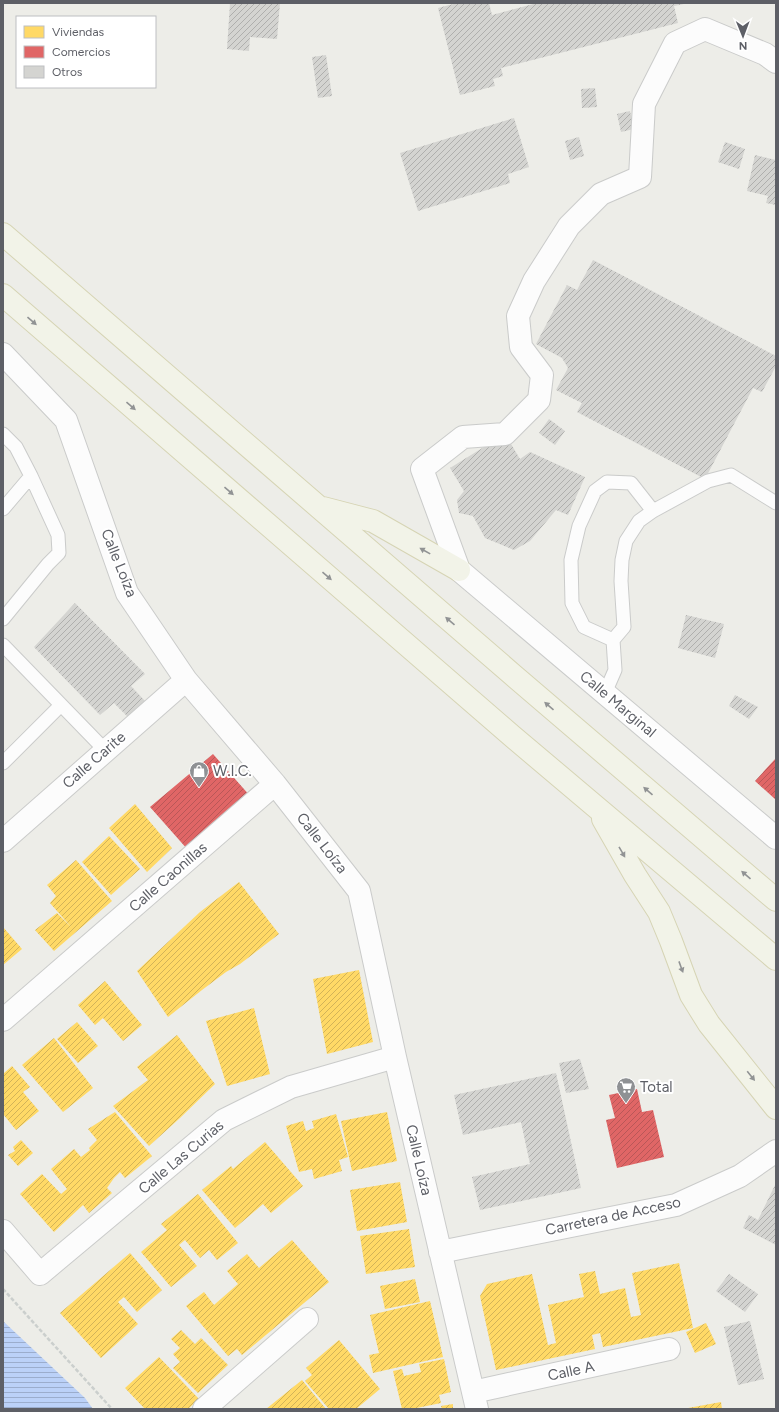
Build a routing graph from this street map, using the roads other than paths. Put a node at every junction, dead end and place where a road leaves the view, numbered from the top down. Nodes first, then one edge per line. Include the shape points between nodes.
1 (776, 62) edge
2 (3, 234) edge
3 (3, 295) edge
4 (3, 354) edge
5 (3, 434) edge
6 (31, 476) junction
7 (776, 503) edge
8 (318, 507) junction
9 (3, 509) edge
10 (653, 511) junction
11 (459, 570) junction
12 (3, 619) edge
13 (614, 640) junction
14 (3, 645) edge
15 (186, 680) junction
16 (605, 693) junction
17 (61, 705) junction
18 (105, 750) junction
19 (3, 763) edge
20 (275, 784) junction
21 (595, 806) junction
22 (776, 838) edge
23 (3, 841) edge
24 (776, 900) edge
25 (776, 959) edge
26 (3, 1020) edge
27 (396, 1057) junction
28 (776, 1108) edge
29 (776, 1152) edge
30 (3, 1231) edge
31 (440, 1252) junction
32 (307, 1319) dead end
33 (669, 1349) dead end
34 (475, 1401) edge
35 (219, 1405) edge

1 - 11 street via 765,54 705,29 675,43 644,104 640,177 601,194 569,226 534,281 518,316 521,347 542,375 539,400 505,434 463,437 422,469
2 - 8 main road
3 -> 21 main road
4 - 15 street, Calle Loíza via 66,420 127,593
5 - 6 lane via 16,447
6 - 9 lane
6 - 12 lane via 58,535 59,553
7 - 10 lane via 731,475 708,481
11 -> 8 main road via 373,521
24 -> 8 main road
10 - 13 lane via 639,521 626,541 621,581 624,627
10 - 13 lane via 631,483 608,482 595,491 579,526 570,560 572,602 584,627
11 - 16 street, Calle Marginal
13 - 16 lane via 615,670
14 - 17 lane
15 - 18 street, Calle Carite
15 - 20 street, Calle Loíza
16 - 22 street, Calle Marginal
17 - 18 lane
17 - 19 lane
18 - 23 street, Calle Carite
20 - 26 street, Calle Caonillas
20 - 27 street, Calle Loíza via 359,891
21 - 25 main road
21 -> 28 main road via 659,912 691,995 709,1024
27 - 30 street, Calle Las Curias via 292,1087 224,1120 40,1274
27 - 31 street, Calle Loíza
29 - 31 street, Carretera de Acceso via 740,1176 676,1205
31 - 34 street, Calle Loíza
32 - 35 street
33 - 34 street, Calle A

